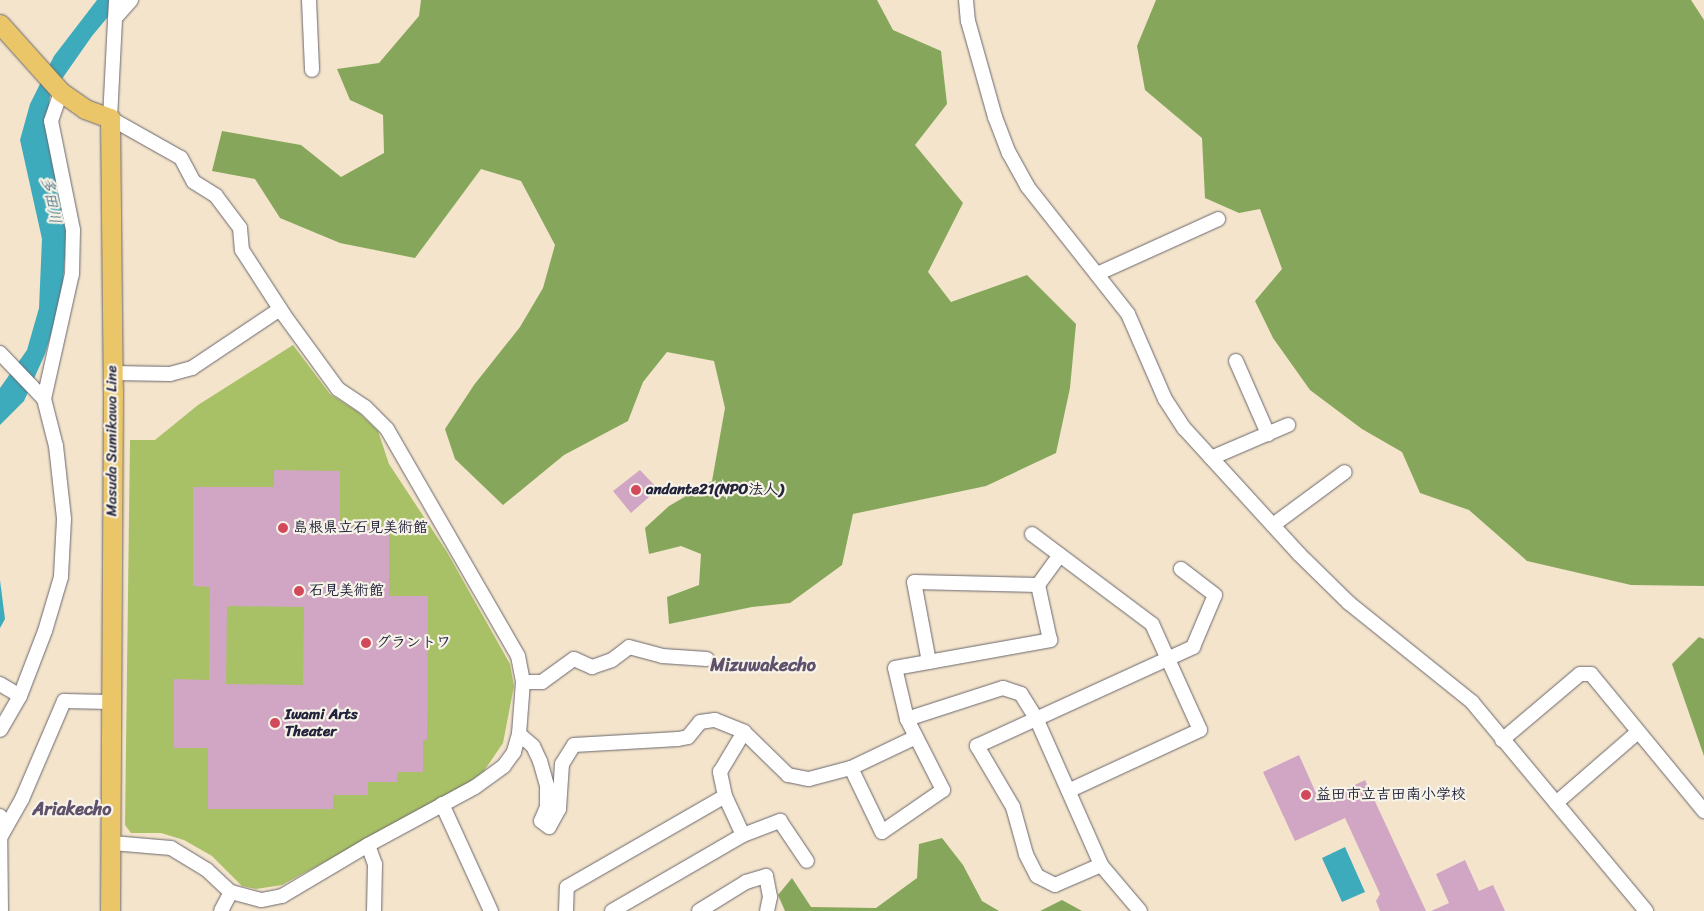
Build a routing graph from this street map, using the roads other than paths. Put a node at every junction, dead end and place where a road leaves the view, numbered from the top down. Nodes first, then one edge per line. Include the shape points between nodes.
1 (116, 0) edge
2 (131, 0) edge
3 (309, 0) edge
4 (966, 0) edge
5 (115, 18) junction
6 (0, 24) edge
7 (312, 70) dead end
8 (61, 92) junction
9 (110, 118) junction
10 (1218, 219) dead end
11 (1097, 274) junction
12 (280, 309) junction
13 (5, 357) edge
14 (1236, 361) dead end
15 (113, 373) junction
16 (44, 398) junction
17 (1288, 425) dead end
18 (1268, 434) junction
19 (1211, 458) junction
20 (1344, 472) dead end
21 (1273, 525) junction
22 (1032, 534) dead end
23 (1060, 555) junction
24 (1181, 569) dead end
25 (1038, 585) junction
26 (707, 658) dead end
27 (1168, 659) junction
28 (929, 662) junction
29 (523, 682) junction
30 (9, 690) edge
31 (109, 702) junction
32 (1036, 718) junction
33 (907, 719) junction
34 (0, 730) edge
35 (744, 732) junction
36 (1638, 732) junction
37 (519, 734) junction
38 (914, 738) junction
39 (1502, 740) junction
40 (851, 768) junction
41 (1068, 792) junction
42 (726, 796) junction
43 (1556, 803) junction
44 (442, 804) junction
45 (1704, 811) edge
46 (0, 816) edge
47 (743, 835) junction
48 (1, 836) junction
49 (112, 843) junction
50 (368, 844) junction
51 (807, 861) dead end
52 (1101, 865) junction
53 (231, 892) junction
54 (1, 911) edge
55 (110, 911) edge
56 (221, 911) edge
57 (374, 911) edge
58 (491, 911) edge
59 (566, 911) edge
60 (612, 911) edge
61 (699, 911) edge
62 (767, 911) edge
63 (1140, 911) edge
64 (1646, 911) edge

1 - 5 street
2 - 5 street
3 - 7 street
4 - 11 street via 995,116 1009,153 1027,186
5 - 9 street
6 - 8 main road
8 - 9 main road via 84,110
8 - 16 street via 51,121 73,230 72,274
9 - 12 street via 181,158 194,182 216,196 240,228 242,250
9 - 15 main road, Masuda Sumikawa Line
10 - 11 street
11 - 19 street via 1133,323 1166,399 1184,428
12 - 15 street via 192,368 170,374
12 - 29 street via 338,389 365,407 386,429 518,656
13 - 16 street
14 - 18 street
15 - 31 main road, Masuda Sumikawa Line
16 - 30 street via 56,446 64,519 61,577 45,631
17 - 18 street
18 - 19 street
19 - 21 street
20 - 21 street
21 - 39 street via 1349,603 1472,702
22 - 23 street
23 - 25 street
23 - 27 street via 1152,624
24 - 27 street via 1215,595 1193,647
25 - 28 street via 1050,640
25 - 28 street via 914,582
26 - 29 street via 662,656 629,647 612,660 592,667 574,658 542,682
27 - 32 street
27 - 41 street via 1200,730
28 - 33 street via 896,668
29 - 37 street
30 - 34 street
31 - 48 street via 64,701 22,799
31 - 49 main road, Masuda Sumikawa Line
32 - 33 street via 1021,694 1003,688
32 - 41 street
32 - 52 street via 977,746 1013,807 1026,854 1038,876 1055,885
33 - 38 street
35 - 37 street via 715,720 700,722 688,737 678,739 574,745 562,764 559,809 549,827 541,821 547,807 547,786 540,761 533,746
35 - 40 street via 788,775 809,779
35 - 42 street via 720,772
36 - 39 street via 1591,674 1580,674
36 - 43 street
36 - 45 street
37 - 44 street via 514,752 504,766 475,788
38 - 40 street
38 - 40 street via 943,790 882,832
39 - 43 street
41 - 52 street
42 - 47 street
42 - 59 street via 567,887
43 - 64 street
44 - 50 street
44 - 58 street
46 - 48 street
47 - 51 street via 780,820
47 - 60 street
48 - 54 street
49 - 53 street via 171,848 207,870
49 - 55 main road, Masuda Sumikawa Line
50 - 53 street via 282,896 261,900
50 - 57 street via 375,864
52 - 63 street
53 - 56 street
61 - 62 street via 746,882 766,876 770,897

